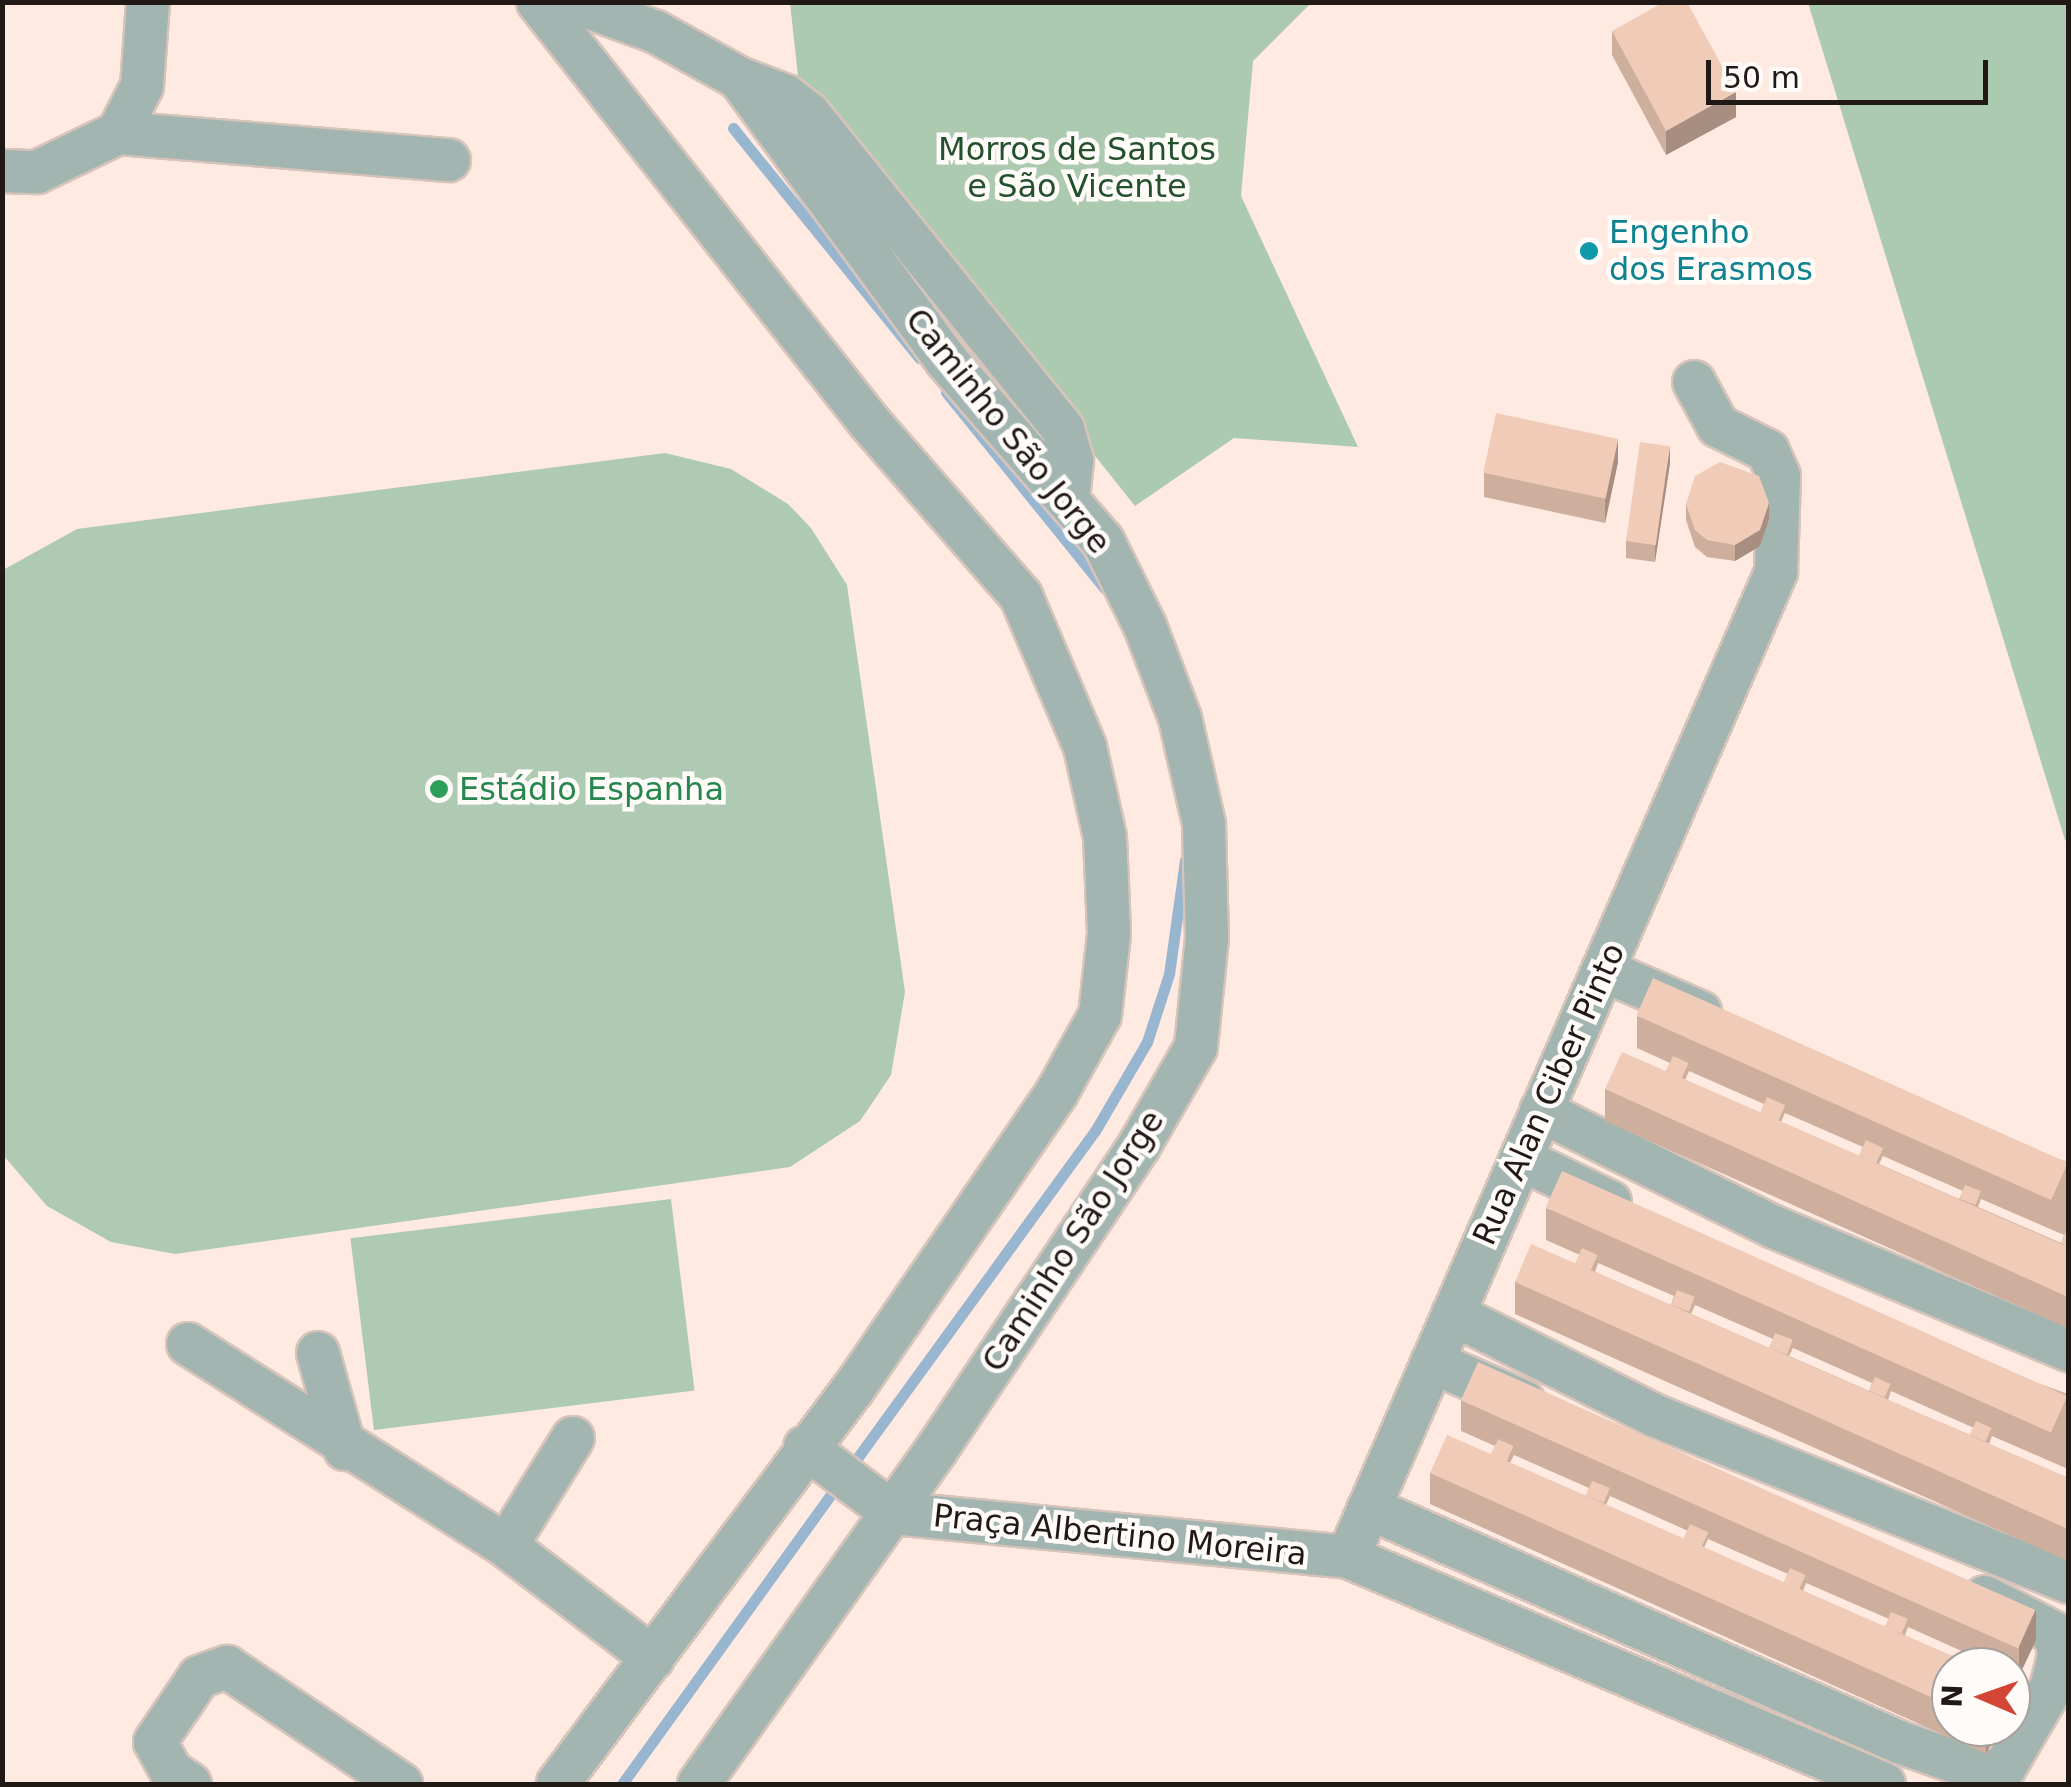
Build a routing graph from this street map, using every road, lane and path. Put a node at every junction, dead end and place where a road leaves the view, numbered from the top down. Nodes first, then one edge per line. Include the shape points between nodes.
1 (148, 2) edge
2 (538, 2) edge
3 (574, 2) edge
4 (654, 17) edge
5 (118, 133) junction
6 (449, 160) dead end
7 (2, 171) edge
8 (1694, 382) dead end
9 (1603, 970) junction
10 (1744, 1032) edge
11 (1541, 1111) junction
12 (1520, 1159) junction
13 (1640, 1217) edge
14 (1453, 1314) junction
15 (188, 1344) dead end
16 (2068, 1350) edge
17 (318, 1354) dead end
18 (1432, 1362) junction
19 (574, 1438) dead end
20 (344, 1449) junction
21 (810, 1451) junction
22 (877, 1501) junction
23 (1369, 1508) junction
24 (506, 1546) junction
25 (1867, 1546) edge
26 (1348, 1557) junction
27 (1940, 1578) edge
28 (2068, 1582) edge
29 (654, 1658) junction
30 (190, 1784) edge
31 (401, 1784) edge
32 (558, 1784) edge
33 (700, 1784) edge
34 (1884, 1784) edge

1 - 5 street via 142,86
2 - 21 street via 870,423 1020,596 1086,747 1106,836 1109,934 1100,1015 971,1218
3 - 4 street, Caminho São Jorge
4 - 22 street, Caminho São Jorge via 739,78 946,360 1103,541 1180,718 1204,824 1207,938 1196,1047 1139,1146
5 - 6 street
5 - 7 street via 37,172
8 - 9 street, Rua Alan Ciber Pinto via 1718,426 1768,451 1779,476 1776,572
9 - 10 street
9 - 11 street, Rua Alan Ciber Pinto
11 - 12 street, Rua Alan Ciber Pinto
11 - 16 street via 1774,1227
12 - 13 street
12 - 14 street, Rua Alan Ciber Pinto
14 - 18 street, Rua Alan Ciber Pinto
14 - 28 street via 1656,1416
15 - 20 street
17 - 20 street
18 - 23 street, Rua Alan Ciber Pinto
18 - 25 street
19 - 24 street
20 - 24 street
21 - 22 street
21 - 29 street
22 - 26 street, Praça Albertino Moreira
22 - 33 street, Caminho São Jorge
23 - 26 street, Rua Alan Ciber Pinto
23 - 27 street via 1899,1742 1987,1773 2005,1768 2051,1688 2056,1634
24 - 29 street
26 - 34 street, Praça Albertino Moreira
29 - 32 street
30 - 31 street via 171,1771 155,1742 199,1677 213,1668 227,1668

